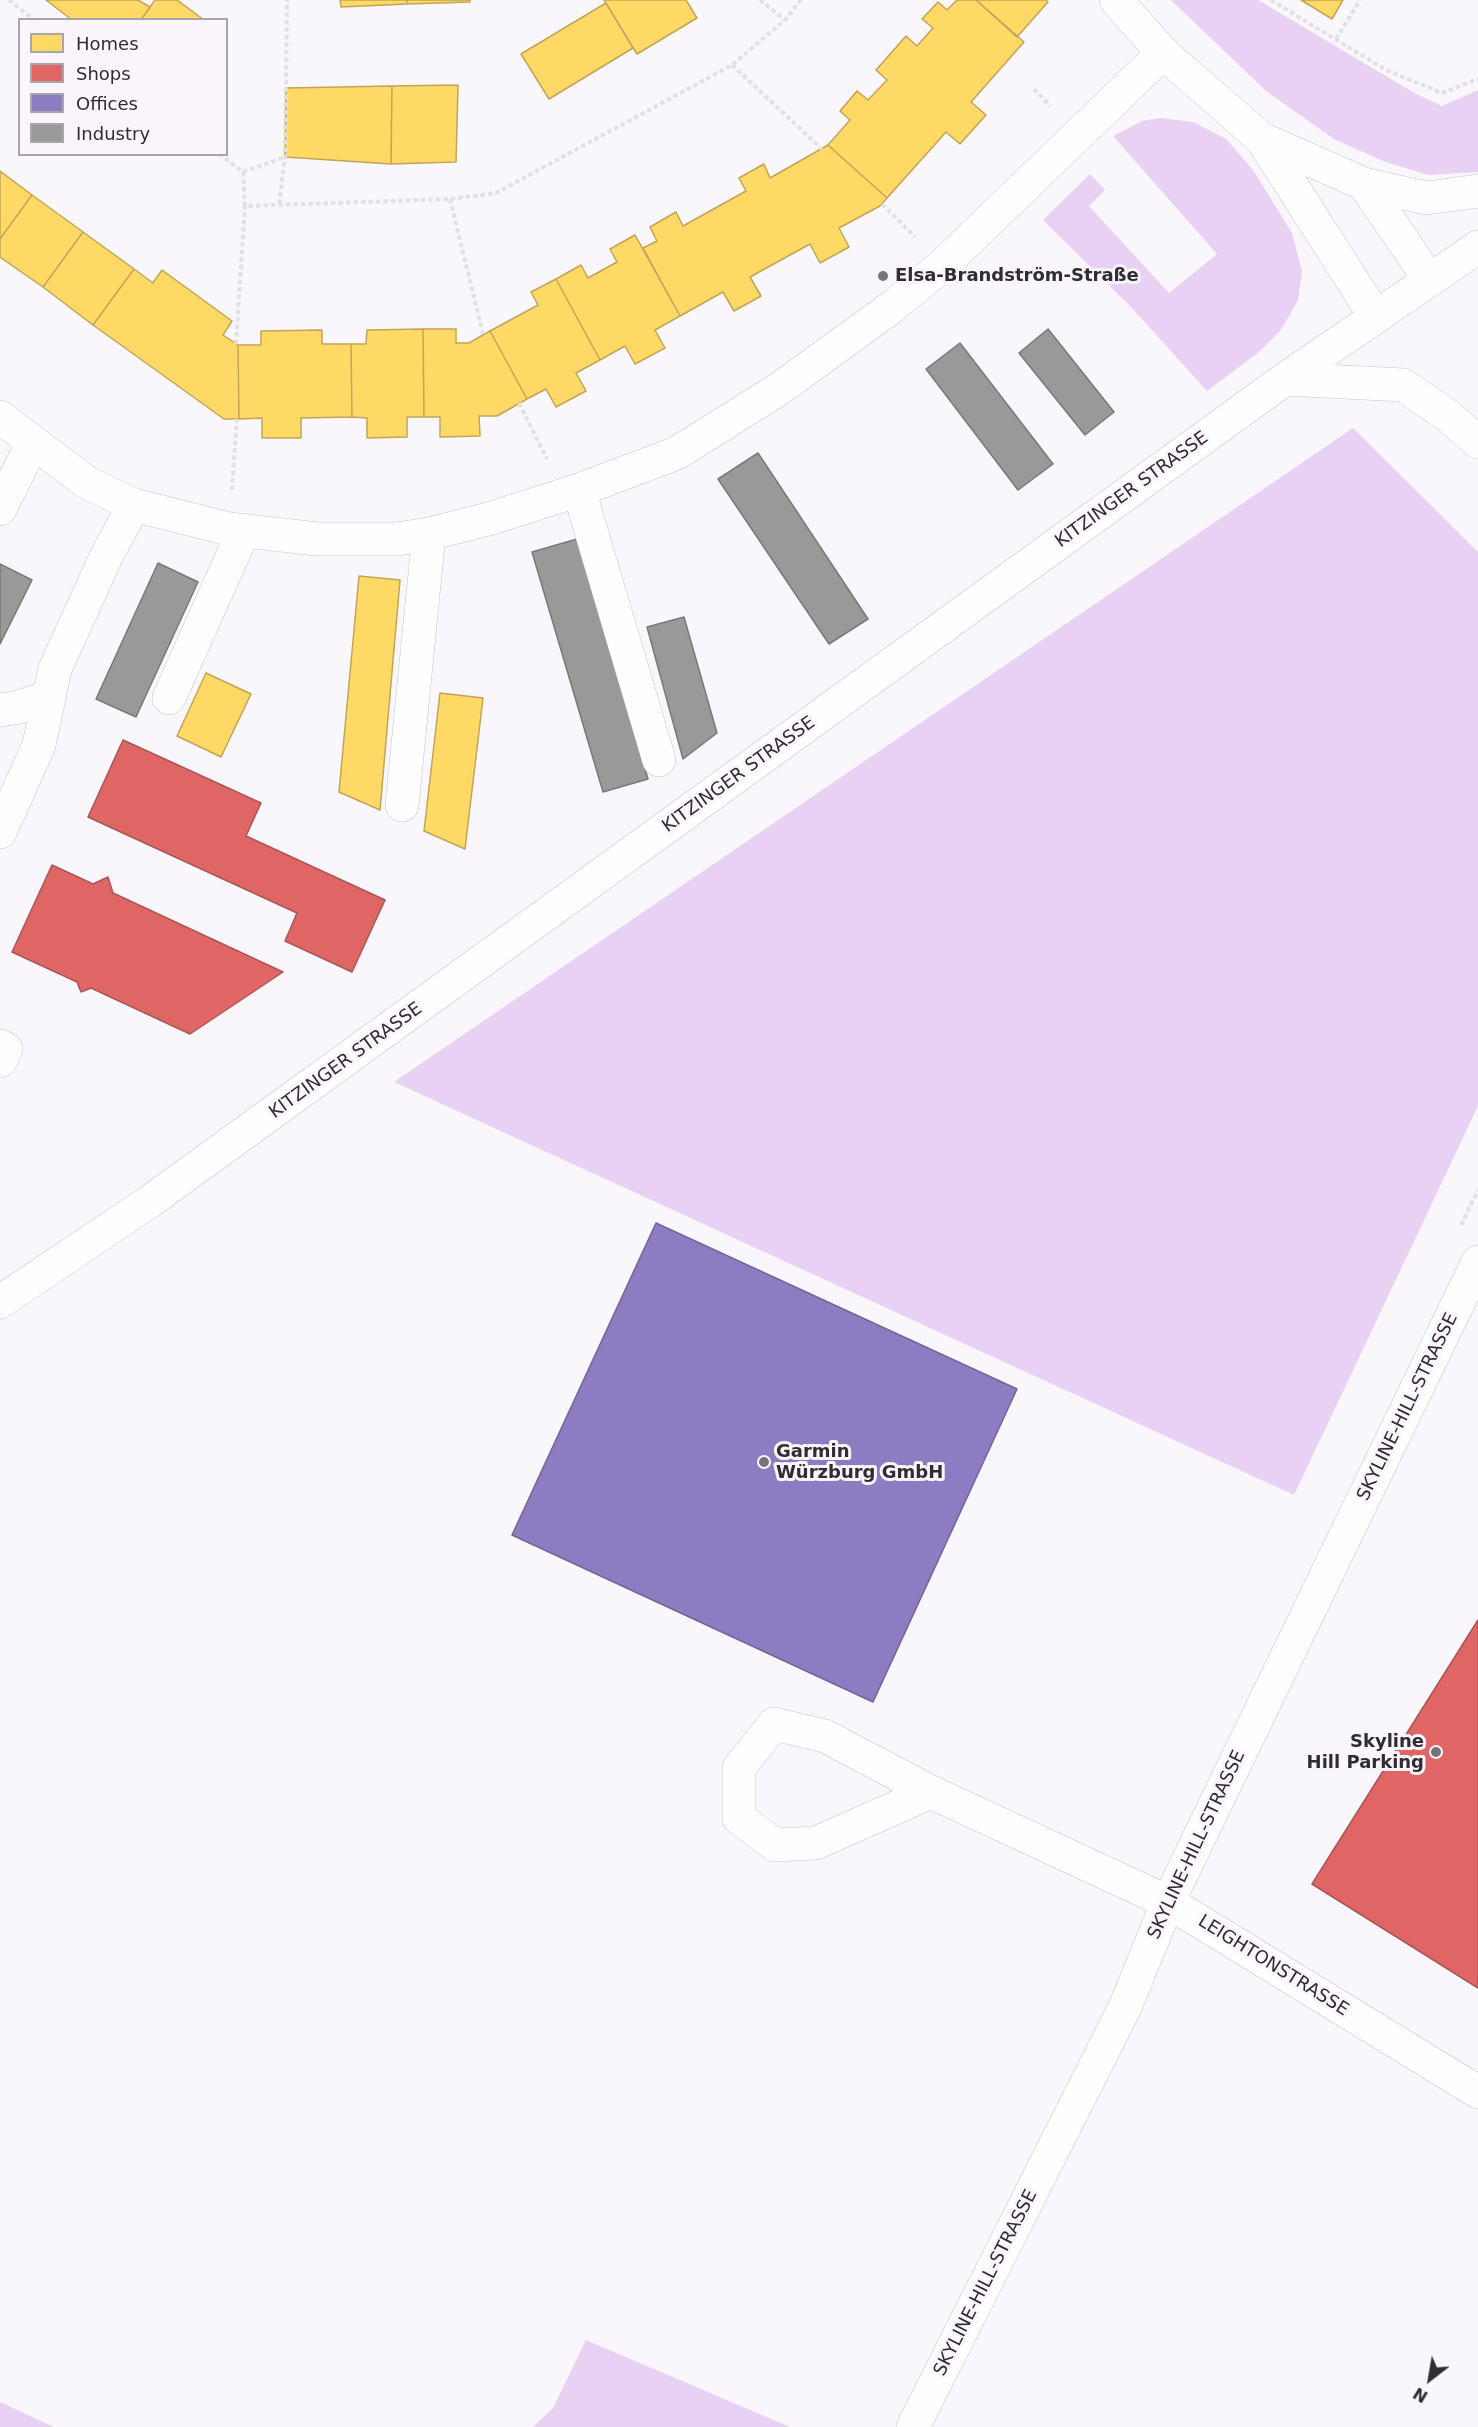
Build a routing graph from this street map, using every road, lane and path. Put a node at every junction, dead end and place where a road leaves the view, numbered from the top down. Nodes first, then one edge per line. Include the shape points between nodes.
1 (9, 0) edge
2 (287, 0) edge
3 (760, 0) edge
4 (801, 0) edge
5 (1116, 0) edge
6 (1271, 0) edge
7 (1360, 0) edge
8 (32, 18) edge
9 (785, 20) junction
10 (1336, 39) junction
11 (1162, 53) junction
12 (732, 65) junction
13 (1478, 80) edge
14 (1262, 139) junction
15 (822, 149) dead end
16 (222, 156) edge
17 (285, 158) junction
18 (243, 172) junction
19 (1364, 184) junction
20 (1478, 191) edge
21 (450, 199) junction
22 (279, 204) junction
23 (882, 204) dead end
24 (245, 206) junction
25 (1478, 248) edge
26 (943, 265) junction
27 (1430, 279) junction
28 (1375, 316) junction
29 (483, 334) dead end
30 (236, 344) dead end
31 (1285, 379) junction
32 (519, 403) dead end
33 (0, 417) edge
34 (237, 419) dead end
35 (33, 442) junction
36 (1478, 442) edge
37 (572, 493) junction
38 (134, 505) junction
39 (0, 509) edge
40 (237, 529) junction
41 (429, 534) junction
42 (47, 698) junction
43 (169, 698) dead end
44 (0, 710) edge
45 (659, 760) dead end
46 (402, 805) dead end
47 (0, 832) edge
48 (0, 1046) edge
49 (0, 1061) edge
50 (1478, 1262) edge
51 (0, 1302) edge
52 (931, 1792) junction
53 (1168, 1902) junction
54 (1478, 2092) edge
55 (913, 2427) edge

1 - 8 path
2 - 17 path
3 - 9 path
4 - 9 path
5 - 11 street
6 - 10 path
7 - 10 path
9 - 12 path
10 - 13 path via 1386,70 1442,93
11 - 14 street
11 - 26 street
12 - 15 path
12 - 21 path via 495,193
14 - 19 street
14 - 28 street
16 - 18 path
17 - 18 path
17 - 22 path
18 - 24 path
19 - 20 street via 1426,198
19 - 27 street
21 - 22 path
21 - 29 path
22 - 24 path
23 - 26 path
24 - 30 path
25 - 27 street, KITZINGER STRASSE
26 - 37 street via 779,389 677,453
27 - 28 street, KITZINGER STRASSE
28 - 31 street, KITZINGER STRASSE
31 - 36 street via 1402,385 1447,414
31 - 51 street, KITZINGER STRASSE via 159,1196
32 - 37 path
33 - 35 street
34 - 40 path
35 - 38 street via 86,482
35 - 39 street
37 - 41 street
37 - 45 street
38 - 40 street
38 - 42 street via 55,669
40 - 41 street via 317,539 397,539
40 - 43 street
41 - 46 street
42 - 44 street
42 - 47 street via 39,745
48 - 49 street via 6,1049
50 - 53 street, SKYLINE-HILL-STRASSE
52 - 52 street, LEIGHTONSTRASSE via 825,1736 774,1724 739,1768 739,1818 775,1845 816,1843
52 - 53 street, LEIGHTONSTRASSE
53 - 54 street, LEIGHTONSTRASSE
53 - 55 street, SKYLINE-HILL-STRASSE via 1125,2007

